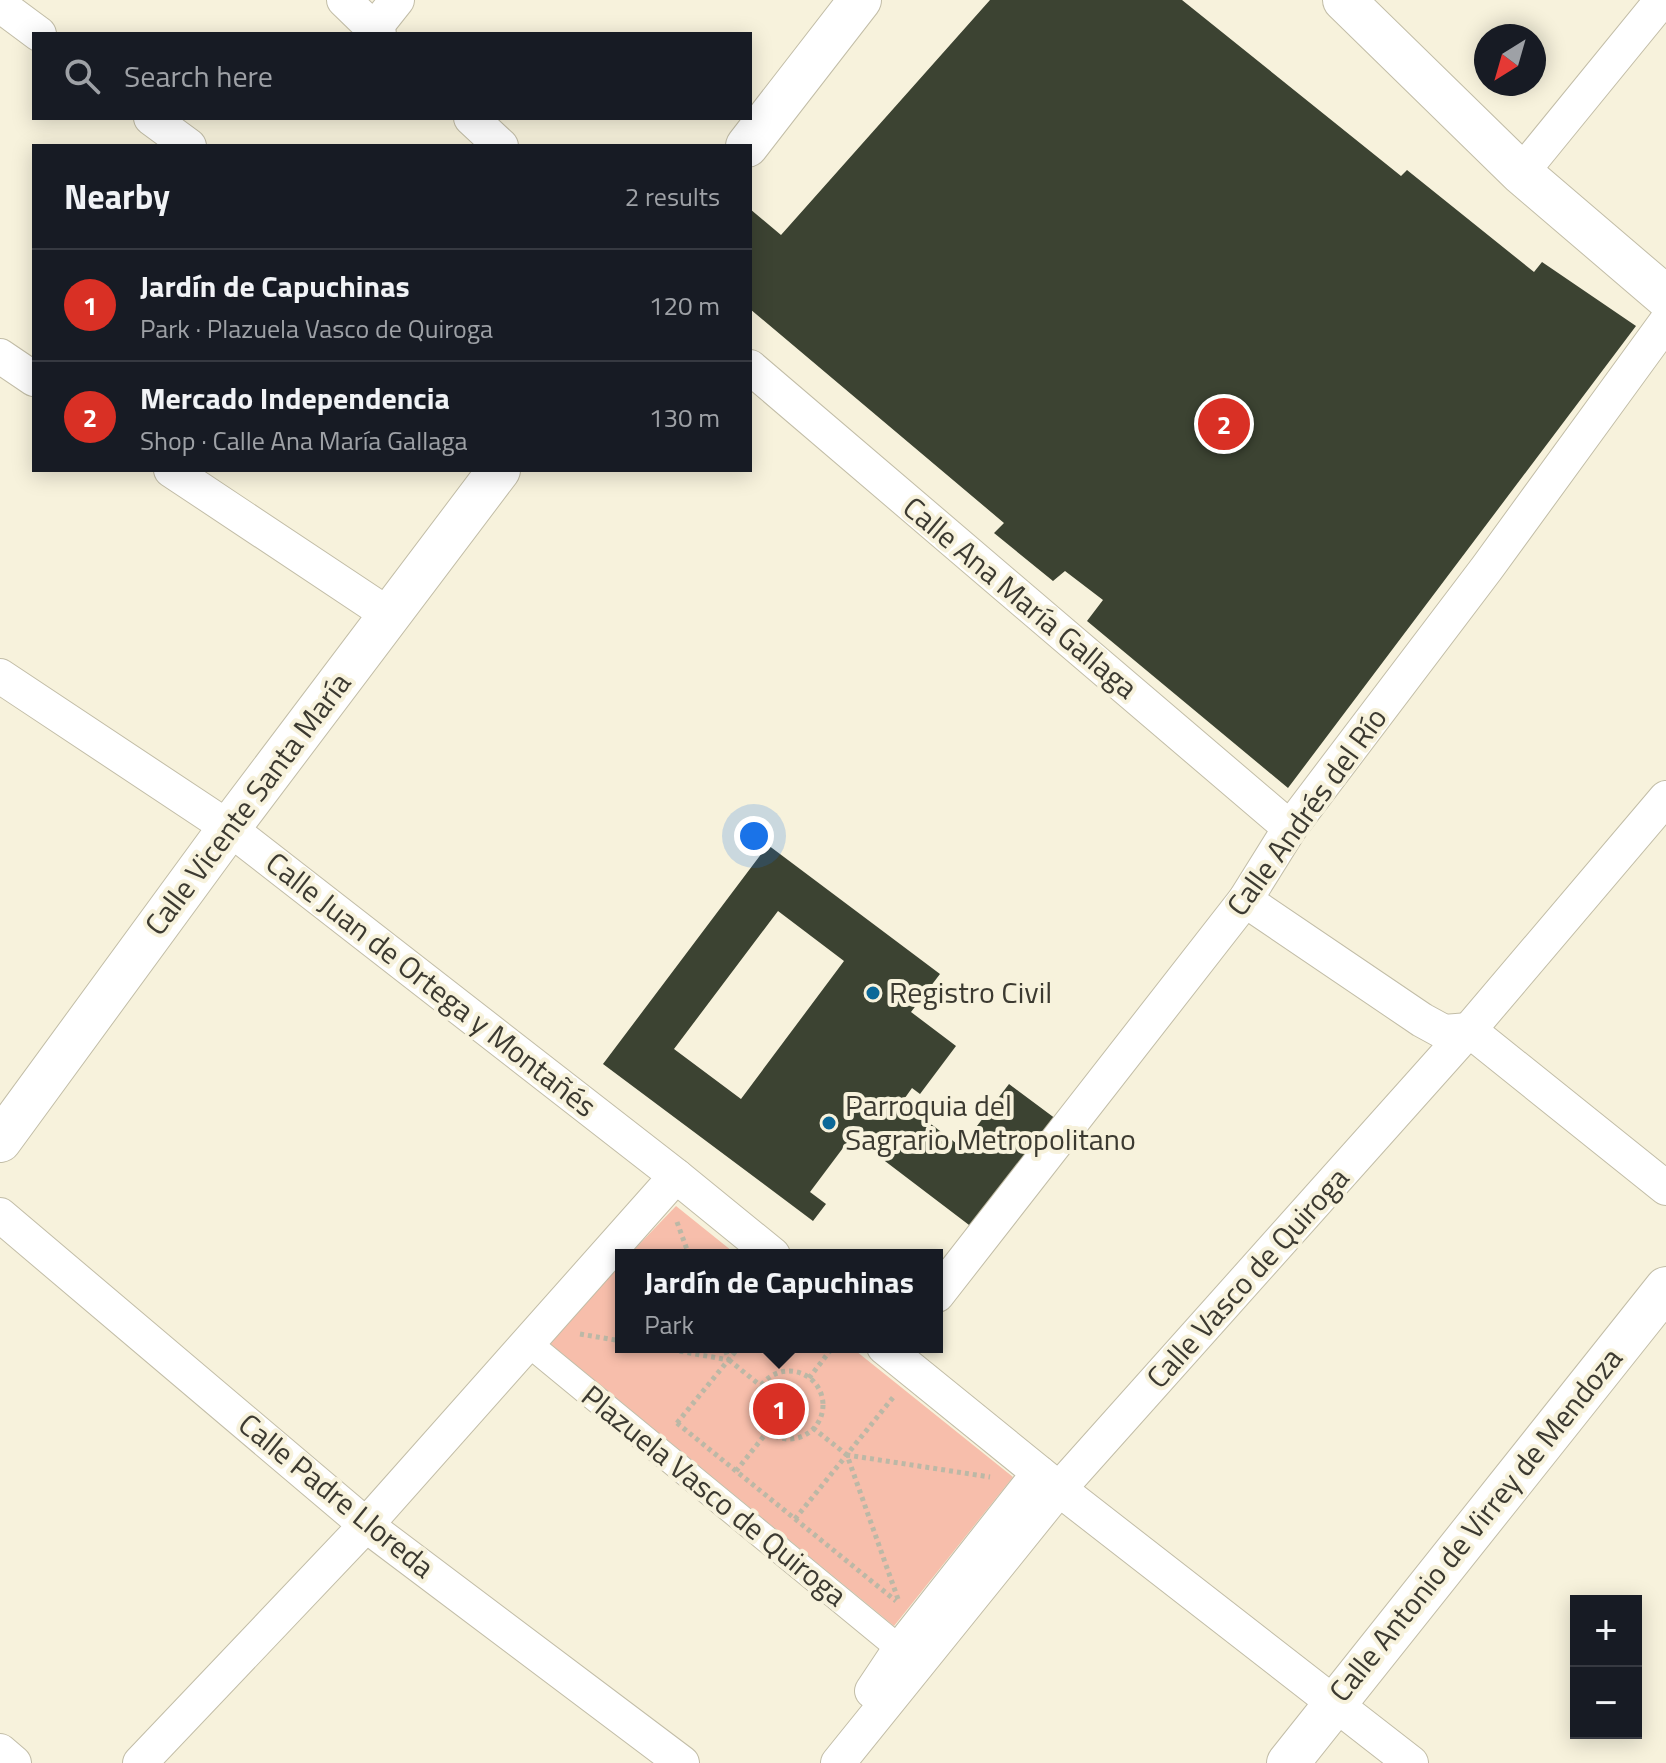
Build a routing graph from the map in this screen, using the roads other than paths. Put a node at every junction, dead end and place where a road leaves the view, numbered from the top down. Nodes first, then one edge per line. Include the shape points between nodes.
1 (344, 0) edge
2 (397, 0) edge
3 (860, 0) edge
4 (1344, 0) edge
5 (1662, 0) edge
6 (0, 5) edge
7 (36, 32) edge
8 (377, 32) edge
9 (154, 120) edge
10 (473, 120) edge
11 (186, 144) edge
12 (499, 144) edge
13 (749, 144) edge
14 (1521, 173) junction
15 (1666, 297) edge
16 (1666, 322) edge
17 (0, 356) edge
18 (752, 369) edge
19 (32, 378) edge
20 (174, 472) edge
21 (497, 472) edge
22 (389, 615) junction
23 (0, 676) edge
24 (1666, 798) edge
25 (229, 828) junction
26 (1290, 828) junction
27 (1245, 900) junction
28 (1469, 1030) junction
29 (0, 1141) edge
30 (676, 1176) junction
31 (1666, 1188) edge
32 (0, 1215) edge
33 (766, 1249) edge
34 (943, 1287) edge
35 (1666, 1288) edge
36 (538, 1331) junction
37 (896, 1353) edge
38 (1049, 1481) junction
39 (366, 1525) junction
40 (900, 1649) junction
41 (1334, 1703) junction
42 (0, 1751) edge
43 (14, 1763) edge
44 (140, 1763) edge
45 (682, 1763) edge
46 (825, 1763) edge
47 (838, 1763) edge
48 (1288, 1763) edge
49 (1411, 1763) edge

1 - 8 street
2 - 8 street
3 - 13 street
4 - 14 street
5 - 14 street
6 - 7 street
9 - 11 street
10 - 12 street
14 - 15 street
16 - 26 street, Calle Andrés del Río
17 - 19 street
18 - 26 street, Calle Ana María Gallaga
20 - 22 street
21 - 22 street, Calle Vicente Santa María
22 - 25 street, Calle Vicente Santa María
23 - 25 street, Calle Juan de Ortega y Montañés
24 - 28 street, Calle Vasco de Quiroga
25 - 29 street, Calle Vicente Santa María
25 - 30 street, Calle Juan de Ortega y Montañés
26 - 27 street, Calle Andrés del Río
27 - 28 street via 1422,1020 1444,1032
27 - 34 street, Calle Andrés del Río
28 - 31 street
28 - 38 street, Calle Vasco de Quiroga
30 - 33 street, Calle Juan de Ortega y Montañés
30 - 36 street
32 - 39 street, Calle Padre Lloreda
35 - 41 street, Calle Antonio de Virrey de Mendoza
36 - 39 street
36 - 40 street, Plazuela Vasco de Quiroga
37 - 38 street
38 - 40 street, Calle Vasco de Quiroga
38 - 41 street
38 - 47 street, Calle Vasco de Quiroga
39 - 44 street
39 - 45 street, Calle Padre Lloreda
40 - 46 street, Calle Vasco de Quiroga
41 - 48 street, Calle Antonio de Virrey de Mendoza
41 - 49 street
42 - 43 street

